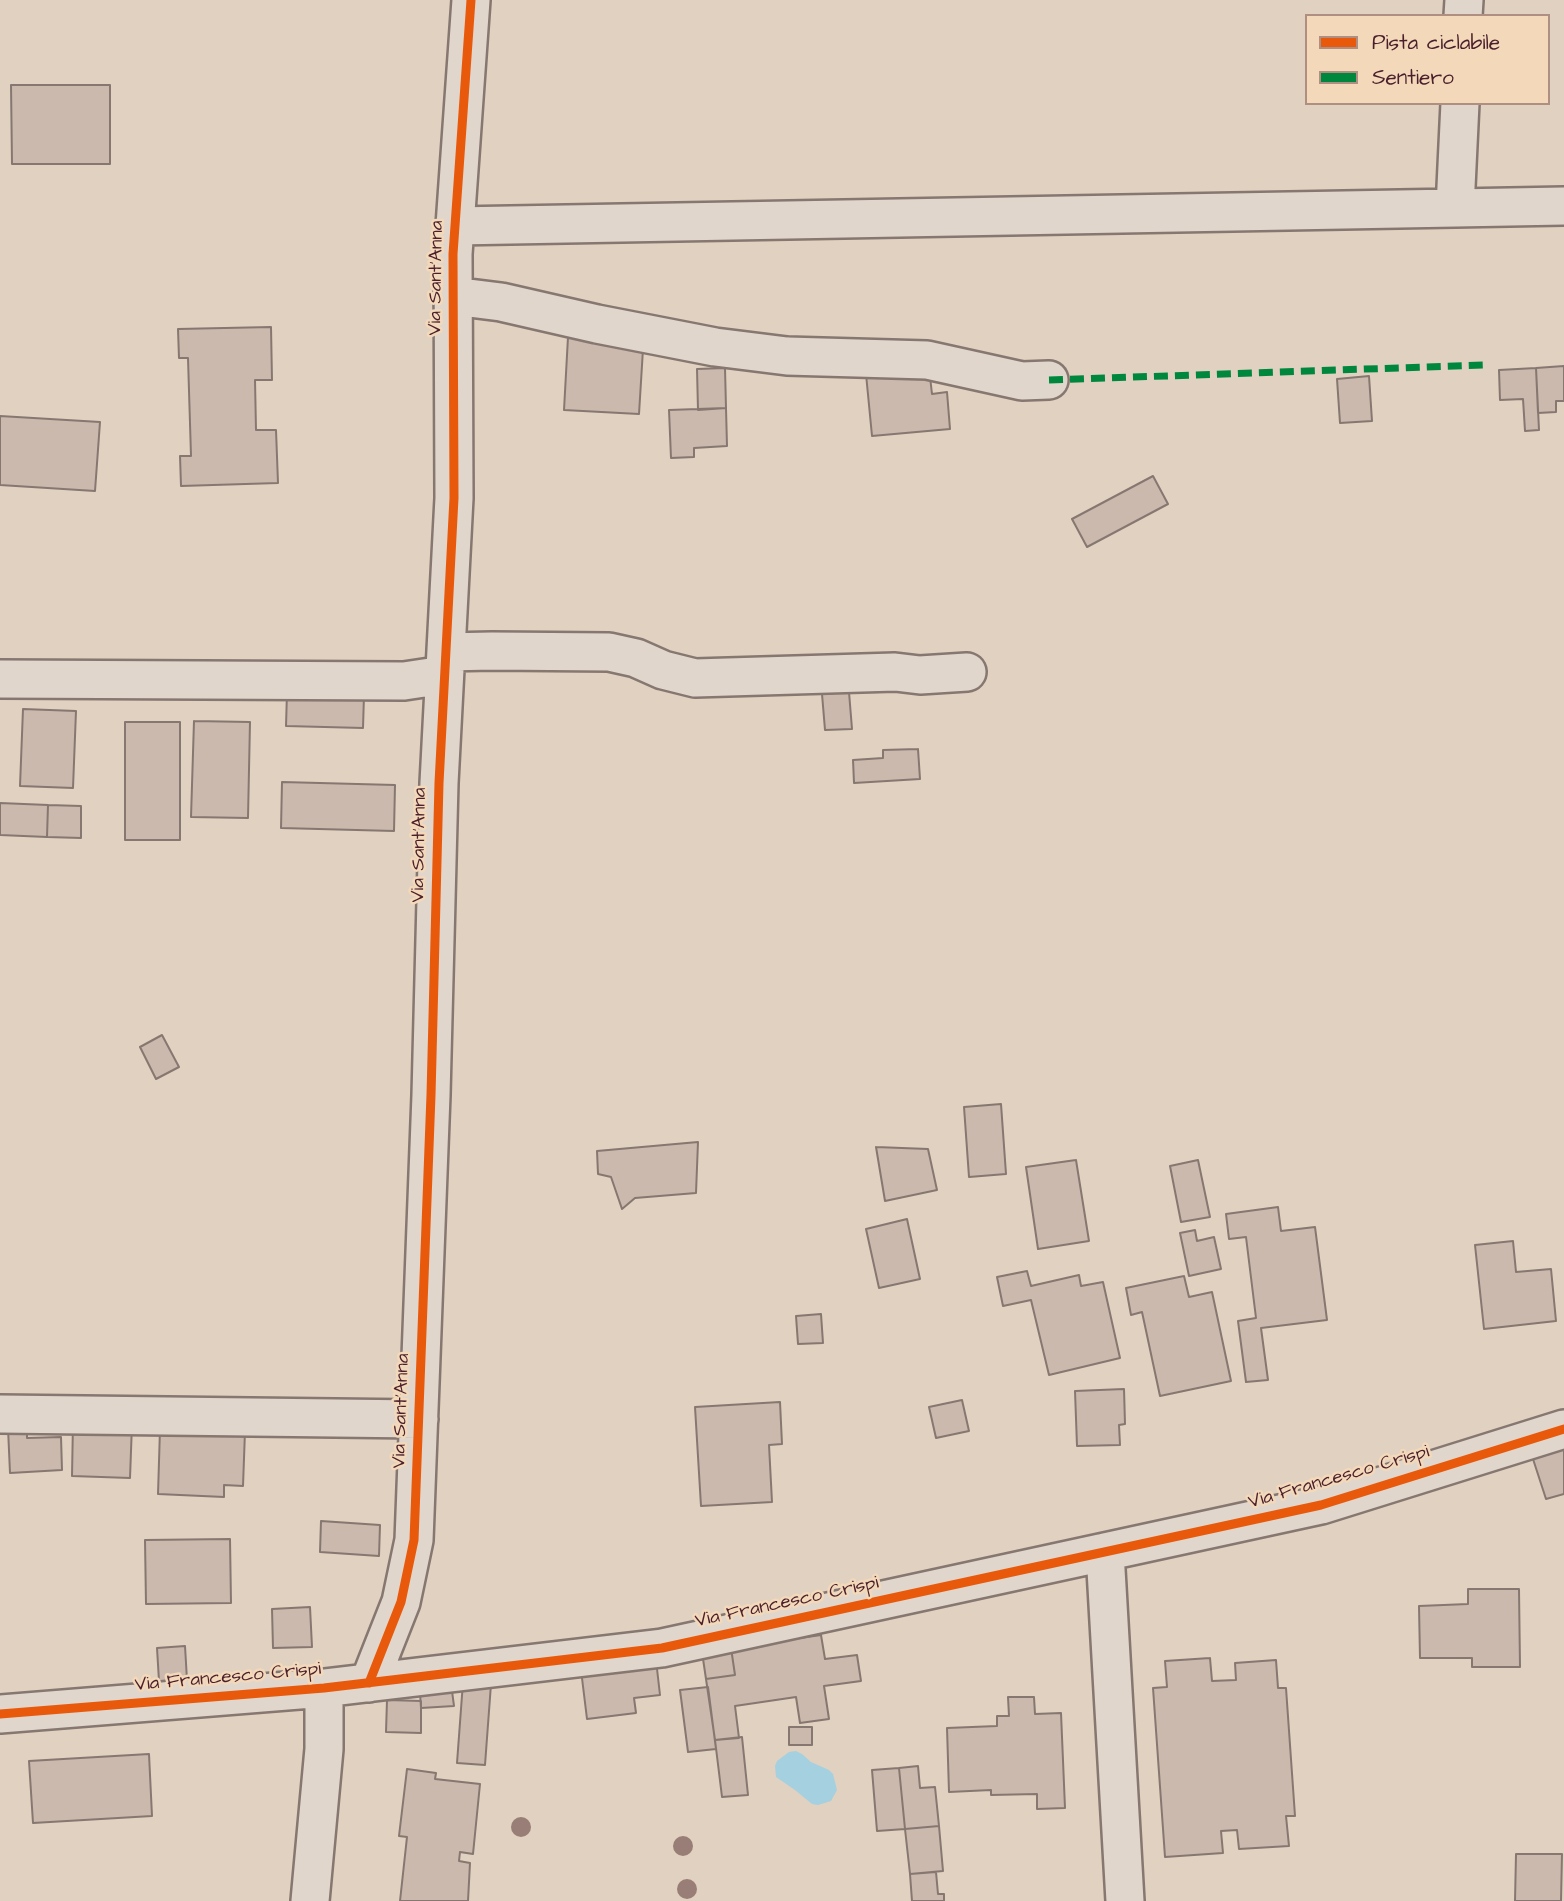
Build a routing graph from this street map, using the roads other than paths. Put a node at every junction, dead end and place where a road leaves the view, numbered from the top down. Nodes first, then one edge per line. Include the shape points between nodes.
1 (471, 0) edge
2 (1460, 105) edge
3 (1564, 206) edge
4 (1455, 208) junction
5 (455, 226) junction
6 (453, 296) junction
7 (1049, 380) dead end
8 (445, 664) junction
9 (967, 672) dead end
10 (0, 679) edge
11 (0, 1414) edge
12 (419, 1419) junction
13 (1564, 1429) edge
14 (1104, 1552) junction
15 (369, 1683) junction
16 (324, 1688) junction
17 (0, 1714) edge
18 (310, 1901) edge
19 (1125, 1901) edge

1 - 5 street, Via Sant'Anna
2 - 4 street
3 - 4 street
4 - 5 street
5 - 6 street, Via Sant'Anna
6 - 7 street via 715,347 787,356 927,360 1021,381
6 - 8 street, Via Sant'Anna via 454,498
8 - 9 street via 492,651 609,652 695,678
8 - 10 street via 404,681
8 - 12 street, Via Sant'Anna
11 - 12 street
12 - 15 street, Via Sant'Anna via 414,1540 401,1602
13 - 14 street, Via Francesco Crispi via 1321,1505
14 - 15 street, Via Francesco Crispi via 662,1648
14 - 19 street
15 - 16 street, Via Francesco Crispi
16 - 17 street, Via Francesco Crispi
16 - 18 street via 324,1749

